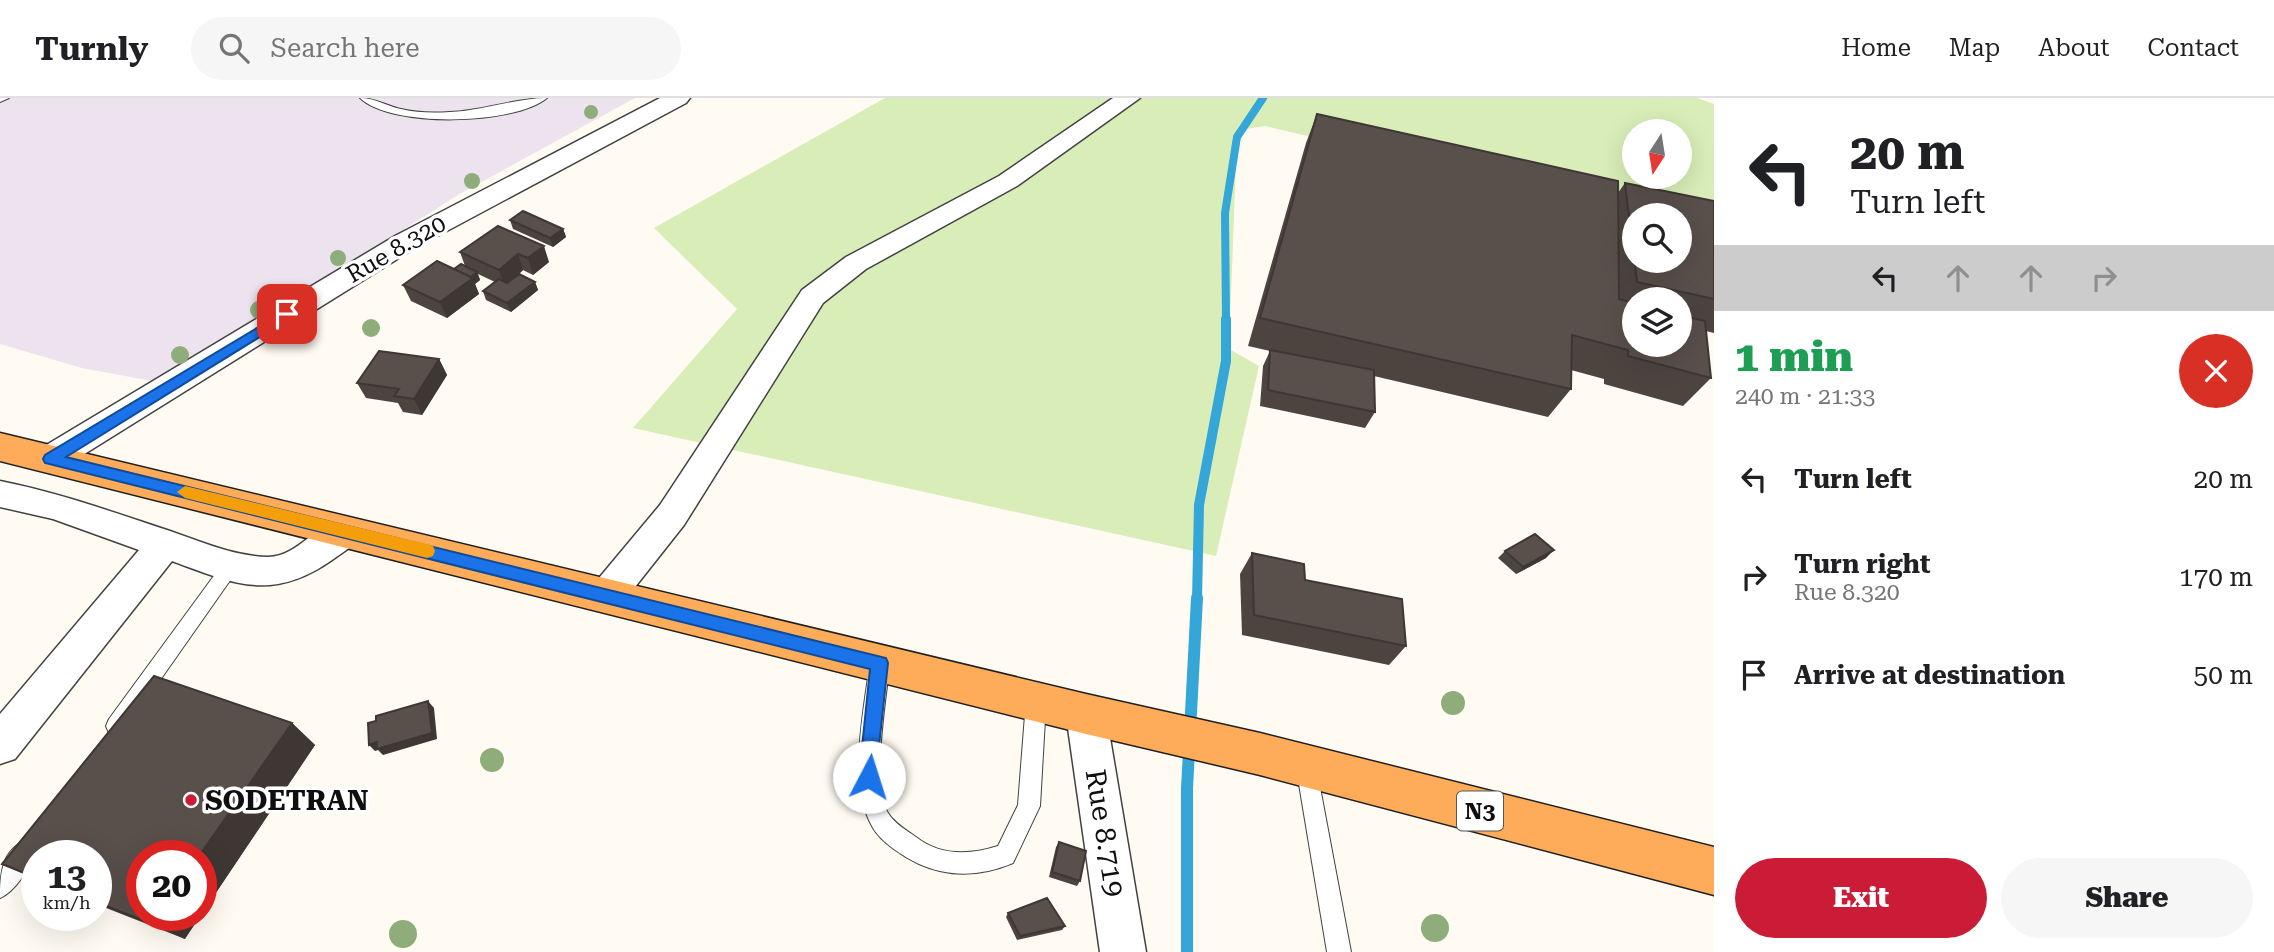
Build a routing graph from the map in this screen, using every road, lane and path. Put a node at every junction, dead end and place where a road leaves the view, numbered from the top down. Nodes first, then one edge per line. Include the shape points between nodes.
1 (366, 98) edge
2 (541, 98) edge
3 (678, 98) edge
4 (1128, 98) edge
5 (0, 447) edge
6 (51, 459) junction
7 (0, 494) edge
8 (346, 531) junction
9 (165, 544) junction
10 (230, 567) junction
11 (607, 595) junction
12 (880, 663) junction
13 (1036, 702) junction
14 (1106, 719) junction
15 (103, 744) edge
16 (0, 746) edge
17 (1306, 766) junction
18 (40, 832) edge
19 (1714, 871) edge
20 (0, 887) edge
21 (1124, 952) edge
22 (1339, 952) edge

1 - 2 lane via 395,113 452,115 492,111
3 - 6 street, Rue 8.320 via 405,242
4 - 11 street via 1008,181 856,263 812,297 672,515
5 - 6 highway, N3
6 - 8 highway, N3
7 - 9 street via 56,506
8 - 10 street via 304,560 271,572
8 - 11 highway, N3
9 - 10 street
9 - 16 street
10 - 15 lane
11 - 12 highway, N3
12 - 13 highway, N3
12 - 13 lane via 869,777 879,821 920,855 948,863 978,864 1005,855 1028,806
13 - 14 highway, N3
14 - 17 highway, N3
14 - 21 street, Rue 8.719
17 - 19 highway, N3
17 - 22 lane
18 - 20 lane

